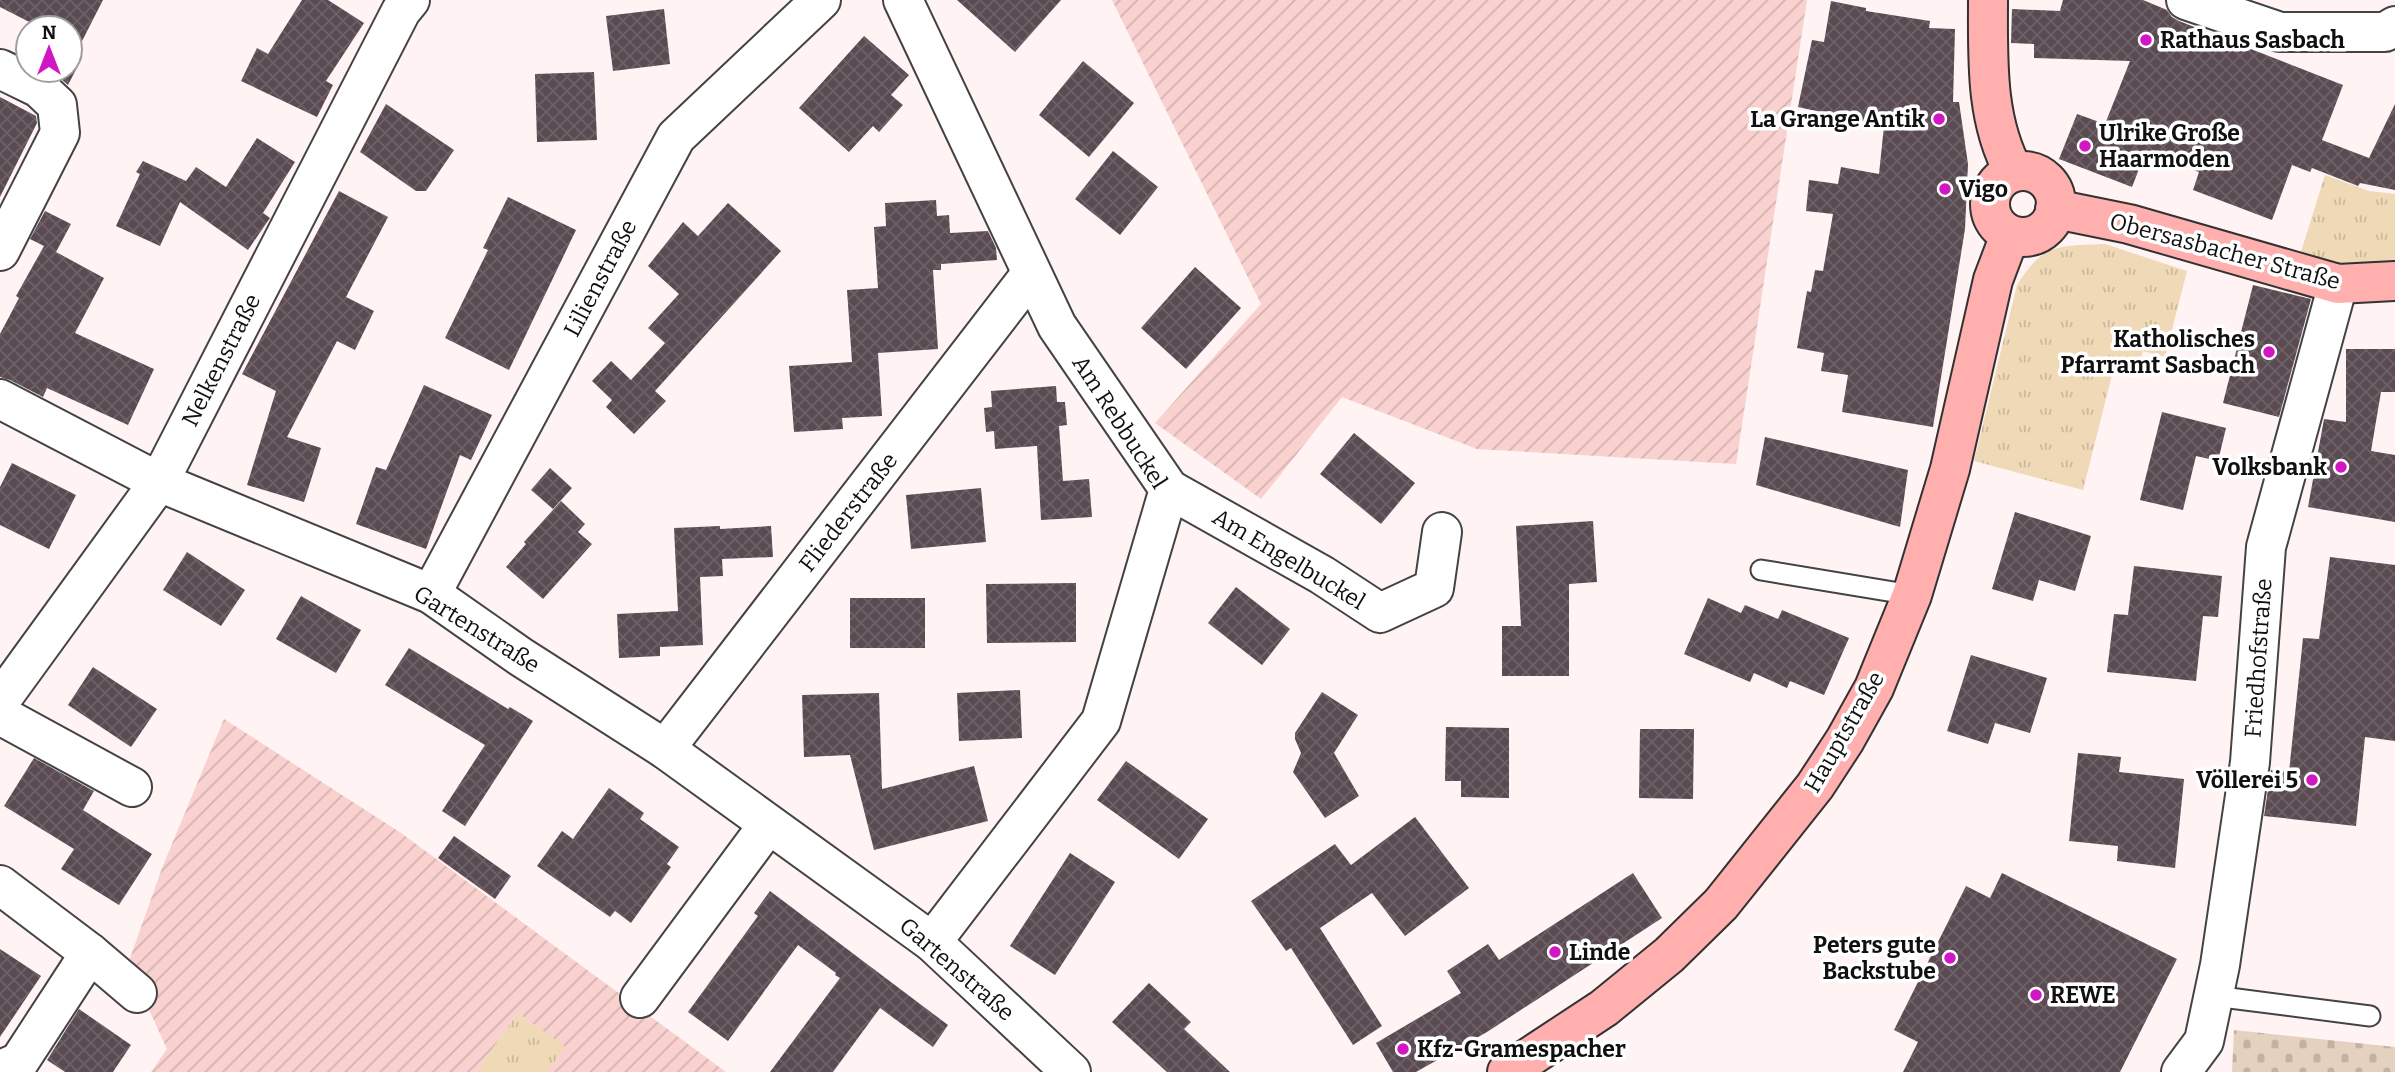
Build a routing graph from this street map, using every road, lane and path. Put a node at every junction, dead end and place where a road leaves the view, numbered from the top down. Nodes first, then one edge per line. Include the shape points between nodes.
1 (821, 0) edge
2 (903, 0) edge
3 (1988, 0) edge
4 (2186, 0) edge
5 (402, 4) edge
6 (2395, 26) edge
7 (0, 69) edge
8 (2014, 172) junction
9 (2055, 209) junction
10 (2010, 235) junction
11 (0, 251) edge
12 (1031, 274) junction
13 (2395, 282) edge
14 (2338, 284) junction
15 (0, 399) edge
16 (159, 482) junction
17 (1169, 489) junction
18 (1443, 532) dead end
19 (1760, 570) dead end
20 (430, 594) junction
21 (1912, 595) junction
22 (0, 701) edge
23 (0, 715) edge
24 (665, 749) junction
25 (132, 787) dead end
26 (768, 825) junction
27 (0, 885) edge
28 (932, 942) junction
29 (90, 953) junction
30 (137, 993) dead end
31 (2214, 996) junction
32 (640, 998) dead end
33 (2370, 1016) dead end
34 (0, 1070) edge
35 (1071, 1072) edge
36 (1507, 1072) edge
37 (2181, 1072) edge

1 - 20 street, Lilienstraße via 676,137
2 - 12 street, Am Rebbuckel
3 - 8 street via 1992,104
4 - 6 street via 2280,32 2385,32
5 - 16 street, Nelkenstraße
7 - 11 street via 39,88 57,105 60,133
8 - 9 street via 2025,171 2045,180
8 - 10 street via 1997,184 1990,204 1996,224
9 - 10 street via 2045,229 2025,237
9 - 14 street, Obersasbacher Straße via 2129,224
10 - 21 street, Hauptstraße via 1993,280 1950,469
12 - 17 street, Am Rebbuckel via 1057,326
12 - 24 street, Fliederstraße
13 - 14 street, Obersasbacher Straße
14 - 31 street, Friedhofstraße via 2266,547 2250,762
15 - 16 street, Gartenstraße
16 - 20 street, Gartenstraße
16 - 22 street, Nelkenstraße
17 - 18 street, Am Engelbuckel via 1380,613 1434,588
17 - 28 street, Am Rebbuckel via 1101,720
19 - 21 lane
20 - 24 street, Gartenstraße
21 - 36 street, Hauptstraße via 1874,688 1845,740 1815,786 1721,904 1669,955 1604,1008
23 - 25 street
24 - 26 street, Gartenstraße
26 - 28 street, Gartenstraße
26 - 32 street
27 - 29 street
28 - 35 street, Gartenstraße
29 - 30 street
29 - 34 street via 19,1062
31 - 33 lane
31 - 37 street, Friedhofstraße via 2204,1041

